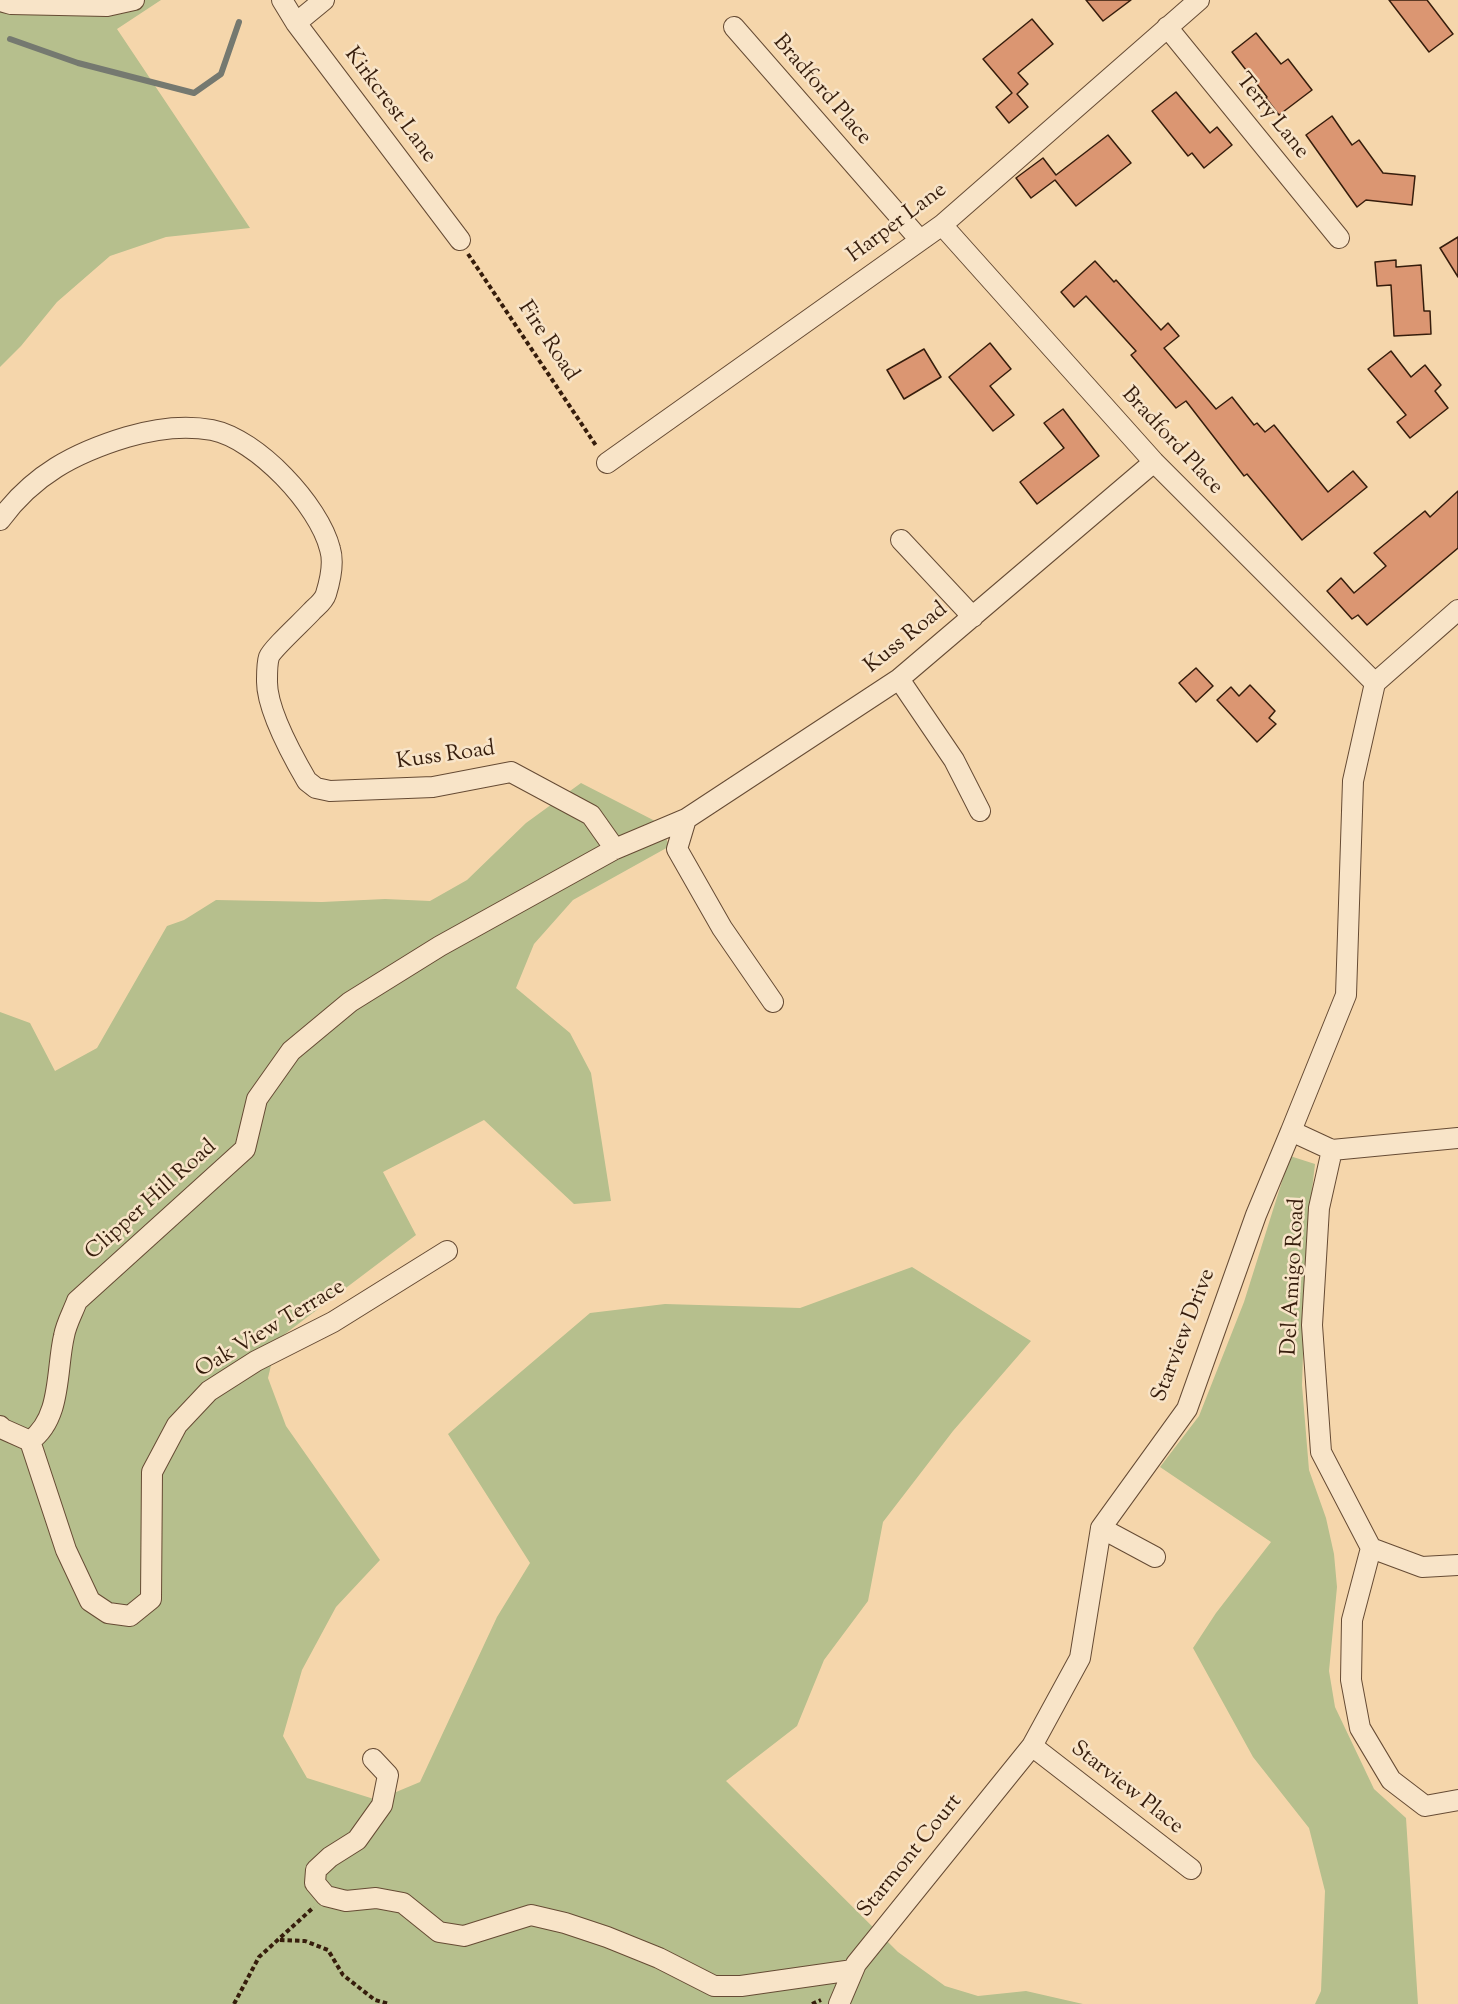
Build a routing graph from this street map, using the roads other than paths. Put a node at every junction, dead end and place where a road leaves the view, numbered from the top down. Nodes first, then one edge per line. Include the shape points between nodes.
1 (134, 0) edge
2 (282, 0) edge
3 (324, 0) edge
4 (1199, 0) edge
5 (0, 1) edge
6 (296, 23) junction
7 (734, 27) dead end
8 (1167, 27) junction
9 (942, 225) junction
10 (1339, 238) dead end
11 (460, 240) road end
12 (920, 240) junction
13 (1154, 462) junction
14 (608, 463) road end
15 (0, 520) edge
16 (901, 540) dead end
17 (1458, 610) edge
18 (973, 617) junction
19 (899, 679) junction
20 (1375, 683) junction
21 (980, 811) dead end
22 (686, 819) junction
23 (615, 849) junction
24 (773, 1002) dead end
25 (1291, 1131) junction
26 (1458, 1138) edge
27 (1332, 1150) junction
28 (447, 1251) dead end
29 (0, 1426) edge
30 (30, 1441) junction
31 (1101, 1528) junction
32 (1371, 1548) junction
33 (1155, 1557) dead end
34 (1458, 1565) edge
35 (1032, 1746) junction
36 (373, 1759) dead end
37 (1458, 1800) edge
38 (1191, 1869) dead end
39 (853, 1970) junction
40 (839, 2004) edge

1 - 5 street via 107,6
2 - 6 street, Kirkcrest Lane
3 - 6 street
4 - 8 street, Harper Lane
6 - 11 street, Kirkcrest Lane
7 - 12 street, Bradford Place
8 - 9 street, Harper Lane
8 - 10 street, Terry Lane
9 - 12 street, Harper Lane
9 - 13 street, Bradford Place
12 - 14 street, Harper Lane
13 - 18 street, Kuss Road
13 - 20 street, Bradford Place
15 - 23 street, Kuss Road via 38,478 78,455 129,436 181,427 214,430 242,440 264,456 304,500 331,549 326,597 269,656 266,682 271,707 307,781 330,792 433,787 511,772 591,815
16 - 18 street
17 - 20 street
18 - 19 street, Kuss Road
19 - 21 street via 954,760
19 - 22 street, Kuss Road
20 - 25 street via 1353,781 1346,995
22 - 23 street, Kuss Road
22 - 24 street via 677,849 722,928
23 - 30 street, Clipper Hill Road via 350,1002 291,1052 257,1099 245,1149 77,1301 64,1334 52,1409 39,1435
25 - 27 street
25 - 31 street, Starview Drive via 1256,1215 1187,1409
26 - 27 street
27 - 32 street, Del Amigo Road via 1319,1208 1312,1325 1321,1452
28 - 30 street, Oak View Terrace via 333,1322 256,1361 209,1391 177,1425 152,1472 151,1599 130,1616 108,1613 90,1601 66,1550
29 - 30 street
31 - 33 street
31 - 35 street, Starview Drive via 1080,1658
32 - 34 street via 1422,1567
32 - 37 street via 1352,1620 1351,1680 1360,1728 1391,1780 1425,1806
35 - 38 street, Starview Place
35 - 39 street, Starmont Court
36 - 39 street via 388,1775 382,1805 357,1840 316,1870 315,1883 326,1896 346,1901 376,1898 403,1903 439,1932 464,1936 531,1914 607,1937 714,1986 741,1986
39 - 40 street, Starmont Court

